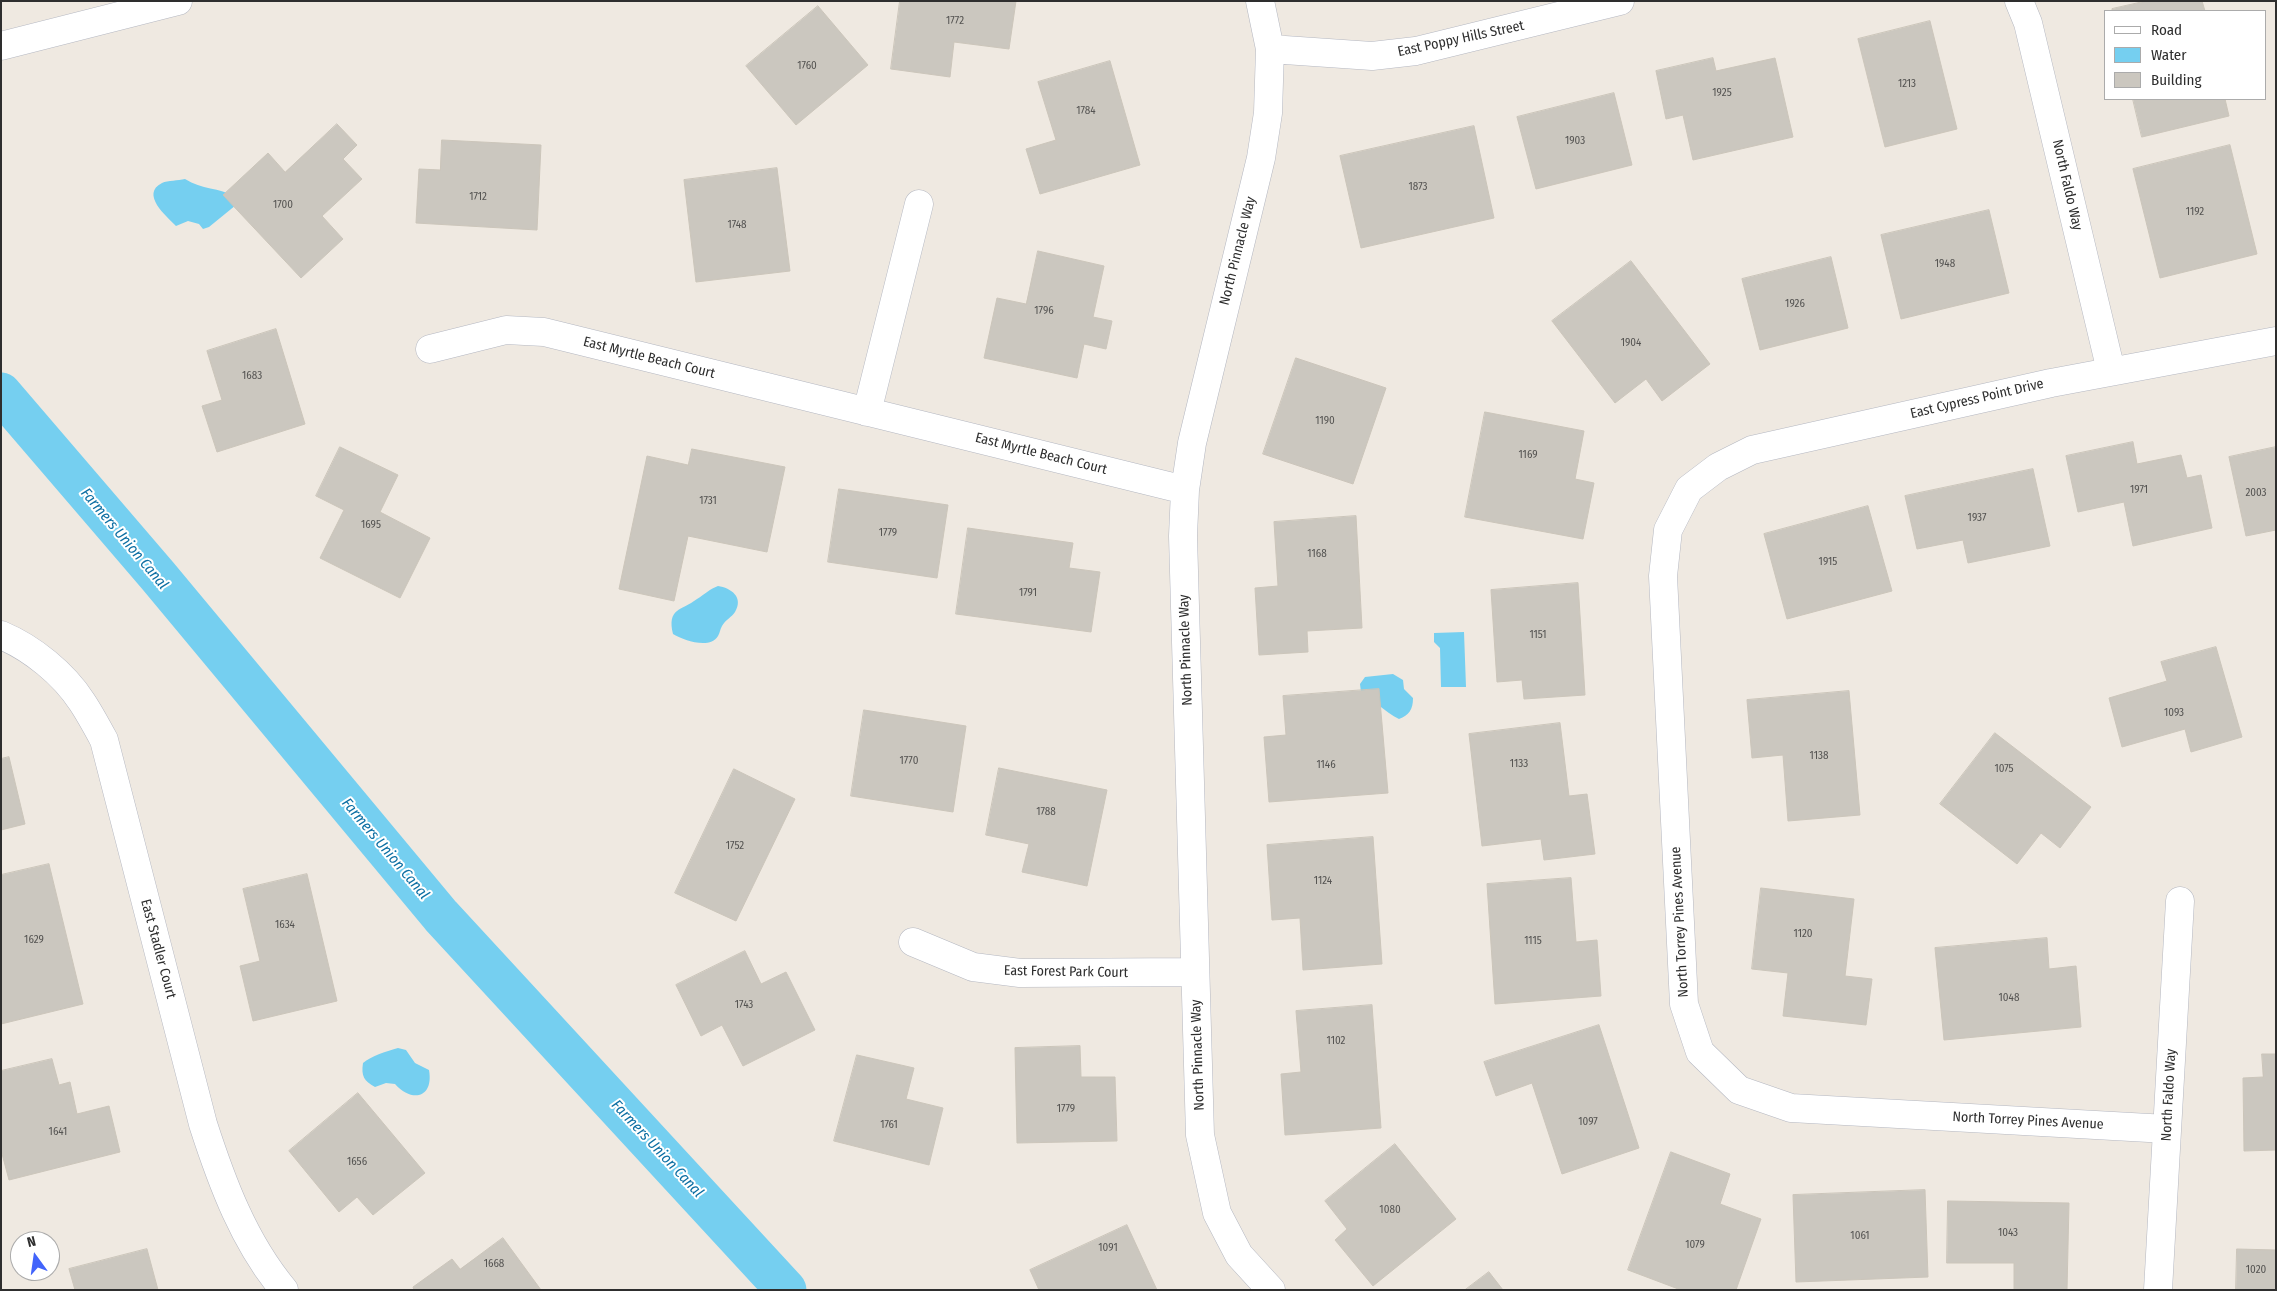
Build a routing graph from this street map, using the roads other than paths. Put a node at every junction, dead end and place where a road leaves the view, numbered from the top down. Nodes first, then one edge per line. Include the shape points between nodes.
1 (178, 1) edge
2 (1260, 1) edge
3 (1620, 1) edge
4 (2019, 1) edge
5 (1, 46) edge
6 (1270, 49) junction
7 (919, 204) dead end
8 (2276, 341) edge
9 (430, 349) dead end
10 (2111, 371) junction
11 (867, 412) junction
12 (1690, 489) joint
13 (1185, 490) junction
14 (1, 635) edge
15 (2180, 901) dead end
16 (913, 942) dead end
17 (1195, 972) junction
18 (2167, 1129) junction
19 (284, 1290) edge
20 (1270, 1290) edge
21 (2158, 1290) edge

1 - 5 street
2 - 6 street, North Pinnacle Way
3 - 6 street, East Poppy Hills Street via 1416,51 1372,56
4 - 10 street, North Faldo Way via 2028,22
6 - 13 street, North Pinnacle Way via 1268,113 1261,158 1192,442
7 - 11 street
8 - 10 street, East Cypress Point Drive
9 - 11 street, East Myrtle Beach Court via 506,330 544,332
10 - 12 street, East Cypress Point Drive via 1752,450 1718,467
11 - 13 street, East Myrtle Beach Court
12 - 18 street, North Torrey Pines Avenue via 1668,530 1663,576 1684,1004 1700,1052 1738,1090 1791,1108
13 - 17 street, North Pinnacle Way via 1182,536
14 - 19 street, East Stadler Court via 50,666 82,700 104,740 203,1124 217,1167 234,1209
15 - 18 street, North Faldo Way
16 - 17 street, East Forest Park Court via 973,967 1020,973
17 - 20 street, North Pinnacle Way via 1200,1135 1216,1213 1239,1255
18 - 21 street, North Faldo Way

